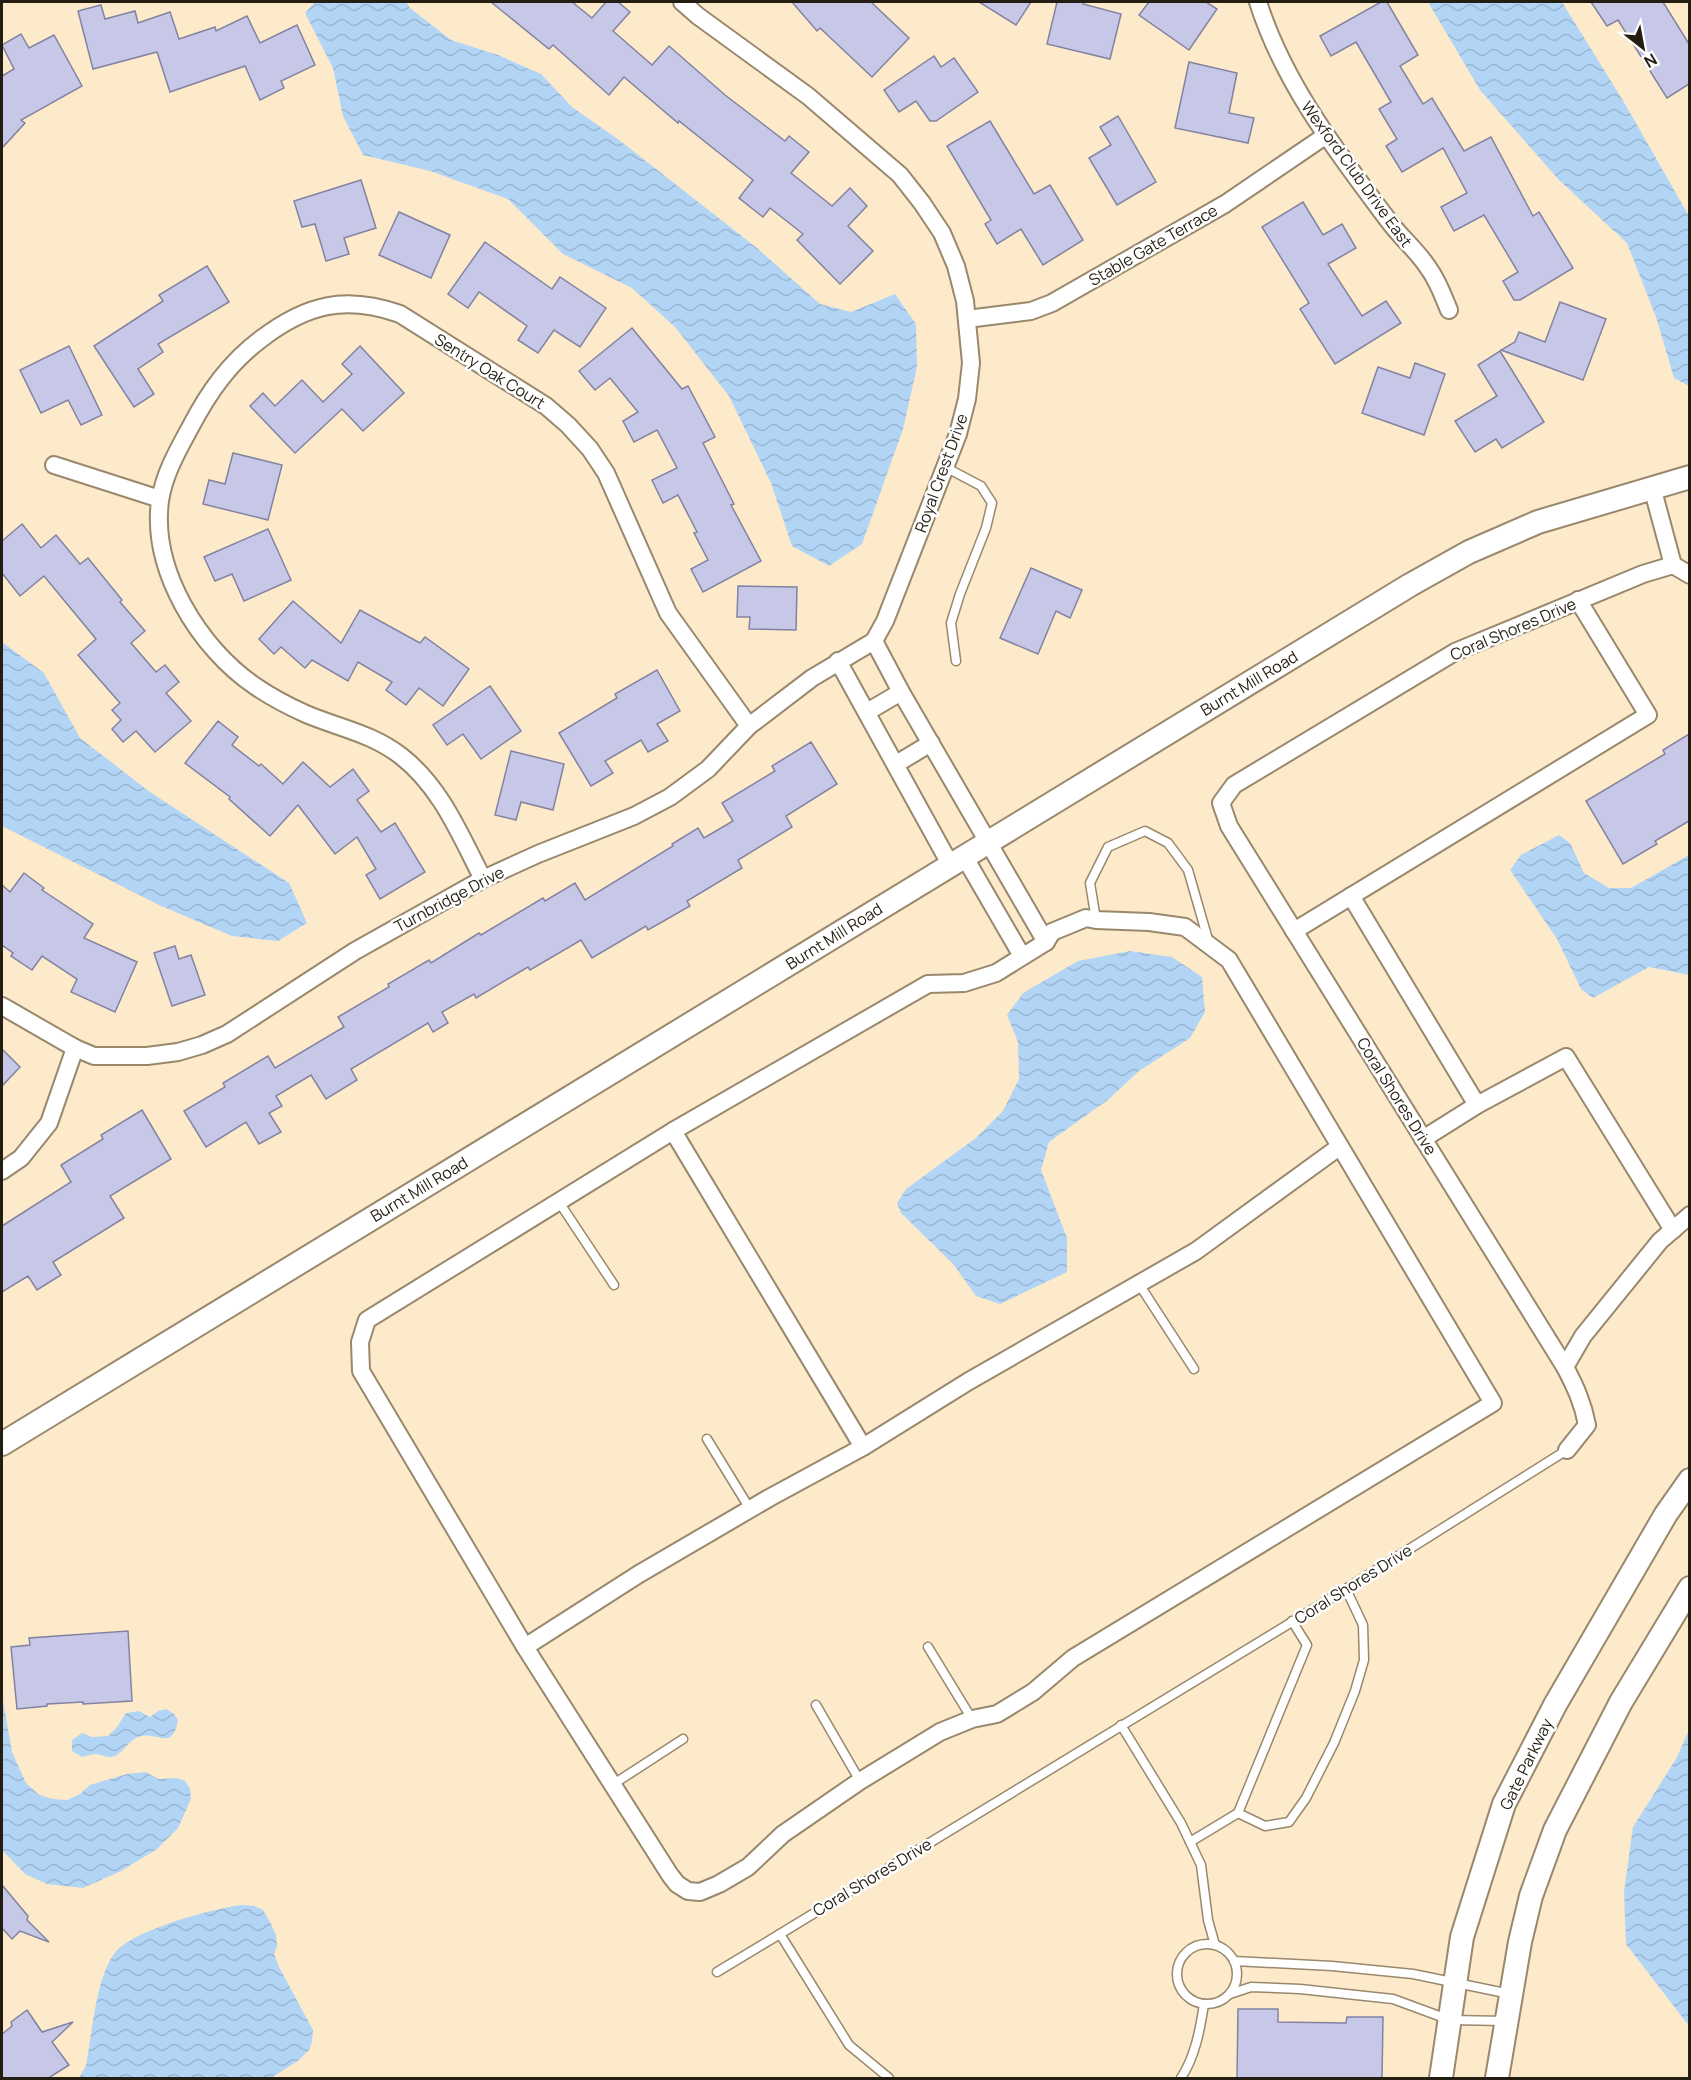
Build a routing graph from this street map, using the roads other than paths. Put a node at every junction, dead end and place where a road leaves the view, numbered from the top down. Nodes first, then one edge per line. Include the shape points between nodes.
1 (682, 2) edge
2 (1258, 2) edge
3 (1325, 136) junction
4 (1449, 310) dead end
5 (967, 319) junction
6 (54, 465) dead end
7 (945, 467) junction
8 (1689, 477) edge
9 (1652, 487) junction
10 (160, 499) junction
11 (1673, 565) junction
12 (1689, 575) edge
13 (1578, 600) junction
14 (874, 641) junction
15 (838, 661) junction
16 (956, 661) dead end
17 (901, 692) junction
18 (867, 712) junction
19 (749, 726) junction
20 (931, 743) junction
21 (896, 764) junction
22 (988, 841) junction
23 (957, 860) junction
24 (483, 879) junction
25 (1351, 896) junction
26 (1096, 920) junction
27 (1294, 931) junction
28 (1046, 942) junction
29 (1209, 944) junction
30 (1022, 957) junction
31 (2, 1006) edge
32 (75, 1048) junction
33 (1477, 1106) junction
34 (673, 1131) junction
35 (1423, 1139) junction
36 (1339, 1147) junction
37 (2, 1171) edge
38 (559, 1202) junction
39 (1689, 1215) edge
40 (1672, 1230) junction
41 (1139, 1284) junction
42 (614, 1285) dead end
43 (1565, 1367) junction
44 (1194, 1369) dead end
45 (707, 1439) dead end
46 (2, 1444) edge
47 (863, 1447) junction
48 (1567, 1450) joint
49 (1689, 1480) edge
50 (750, 1509) junction
51 (1689, 1588) edge
52 (1346, 1589) junction
53 (1292, 1622) junction
54 (525, 1647) junction
55 (928, 1647) dead end
56 (816, 1705) dead end
57 (972, 1719) junction
58 (1121, 1725) junction
59 (683, 1739) dead end
60 (860, 1781) junction
61 (612, 1785) junction
62 (1238, 1813) junction
63 (1190, 1842) junction
64 (780, 1934) junction
65 (1215, 1945) junction
66 (1234, 1961) junction
67 (717, 1972) dead end
68 (1455, 1984) junction
69 (1230, 1994) junction
70 (1510, 1994) junction
71 (1204, 2004) junction
72 (1450, 2020) junction
73 (1506, 2021) junction
74 (890, 2079) edge
75 (1181, 2079) edge
76 (1441, 2079) edge
77 (1497, 2079) edge

1 - 5 street, Royal Crest Drive via 808,96 900,175 942,234 956,266
2 - 3 street, Wexford Club Drive East via 1299,95
3 - 4 street, Wexford Club Drive East via 1394,229 1429,268
3 - 5 street, Stable Gate Terrace via 1225,204 1052,303 1031,311
5 - 7 street, Royal Crest Drive via 971,363 967,399
6 - 10 street
7 - 14 street, Royal Crest Drive
7 - 16 lane via 981,486 992,502 951,623
8 - 9 street, Burnt Mill Road
9 - 11 street
9 - 22 street, Burnt Mill Road via 1538,522 1469,552
10 - 19 street, Sentry Oak Court via 169,467 205,398 246,350 302,314 329,305 353,303 400,314 546,406 590,449 606,473 668,613
10 - 24 street, Sentry Oak Court via 158,526 165,561 185,609 204,637 252,684 281,702 355,730 401,756 442,800
11 - 12 street
11 - 13 street, Coral Shores Drive
13 - 25 street via 1648,715
13 - 27 street, Coral Shores Drive via 1455,652 1234,785 1221,803 1229,826
14 - 15 street, Turnbridge Drive
14 - 17 street
15 - 18 street
15 - 19 street, Turnbridge Drive
17 - 18 street
17 - 20 street
18 - 21 street
19 - 24 street, Turnbridge Drive via 708,769 670,797
20 - 21 street
20 - 22 street
21 - 23 street
22 - 23 street, Burnt Mill Road
22 - 28 street
23 - 30 street
23 - 46 street, Burnt Mill Road
24 - 32 street, Turnbridge Drive via 355,951 227,1034 202,1045 147,1056 94,1056
25 - 27 street
25 - 33 street
26 - 28 street via 1086,918 1072,923 1052,932
26 - 29 street via 1185,927
26 - 29 lane via 1090,883 1108,847 1145,831 1168,843 1188,870
27 - 35 street, Coral Shores Drive
28 - 30 street
29 - 36 street via 1229,960
30 - 34 street via 996,973 964,982 928,984
31 - 32 street, Turnbridge Drive
32 - 37 street via 49,1123 21,1158
33 - 35 street
33 - 40 street via 1566,1057
34 - 38 street
34 - 47 street
35 - 43 street, Coral Shores Drive
36 - 41 street via 1196,1251
36 - 57 street via 1493,1402 1073,1658 1024,1698 997,1714
38 - 42 lane
38 - 54 street via 367,1320 360,1342 361,1371
39 - 40 street
40 - 43 street via 1583,1336
41 - 44 lane
41 - 47 street
43 - 48 street, Coral Shores Drive via 1581,1400 1587,1425
45 - 50 lane
47 - 50 street
48 - 52 lane, Coral Shores Drive
49 - 68 street, Gate Parkway via 1555,1705 1504,1804 1462,1937
50 - 54 street
51 - 70 street via 1621,1702 1555,1830 1531,1896
52 - 53 lane, Coral Shores Drive
52 - 62 lane via 1363,1625 1364,1660 1334,1743 1289,1822 1265,1826
53 - 58 lane, Coral Shores Drive
53 - 62 lane via 1307,1644
54 - 61 street
55 - 57 lane
56 - 60 lane
57 - 60 street via 940,1732
58 - 63 lane
58 - 64 lane, Coral Shores Drive
59 - 61 lane
60 - 61 street via 783,1834 747,1867 700,1892 687,1891 677,1884
62 - 63 lane
63 - 65 lane via 1202,1864
64 - 67 lane, Coral Shores Drive
64 - 74 lane via 849,2045
65 - 66 lane
65 - 71 lane via 1195,1946 1186,1952 1177,1969 1180,1989 1194,2002
66 - 68 lane via 1413,1974
66 - 69 lane via 1236,1978
68 - 70 lane
68 - 72 street, Gate Parkway
69 - 71 lane via 1213,2004
69 - 72 lane via 1251,1987 1393,1999
70 - 73 street
71 - 75 lane via 1200,2031
72 - 73 lane
72 - 76 street, Gate Parkway
73 - 77 street

